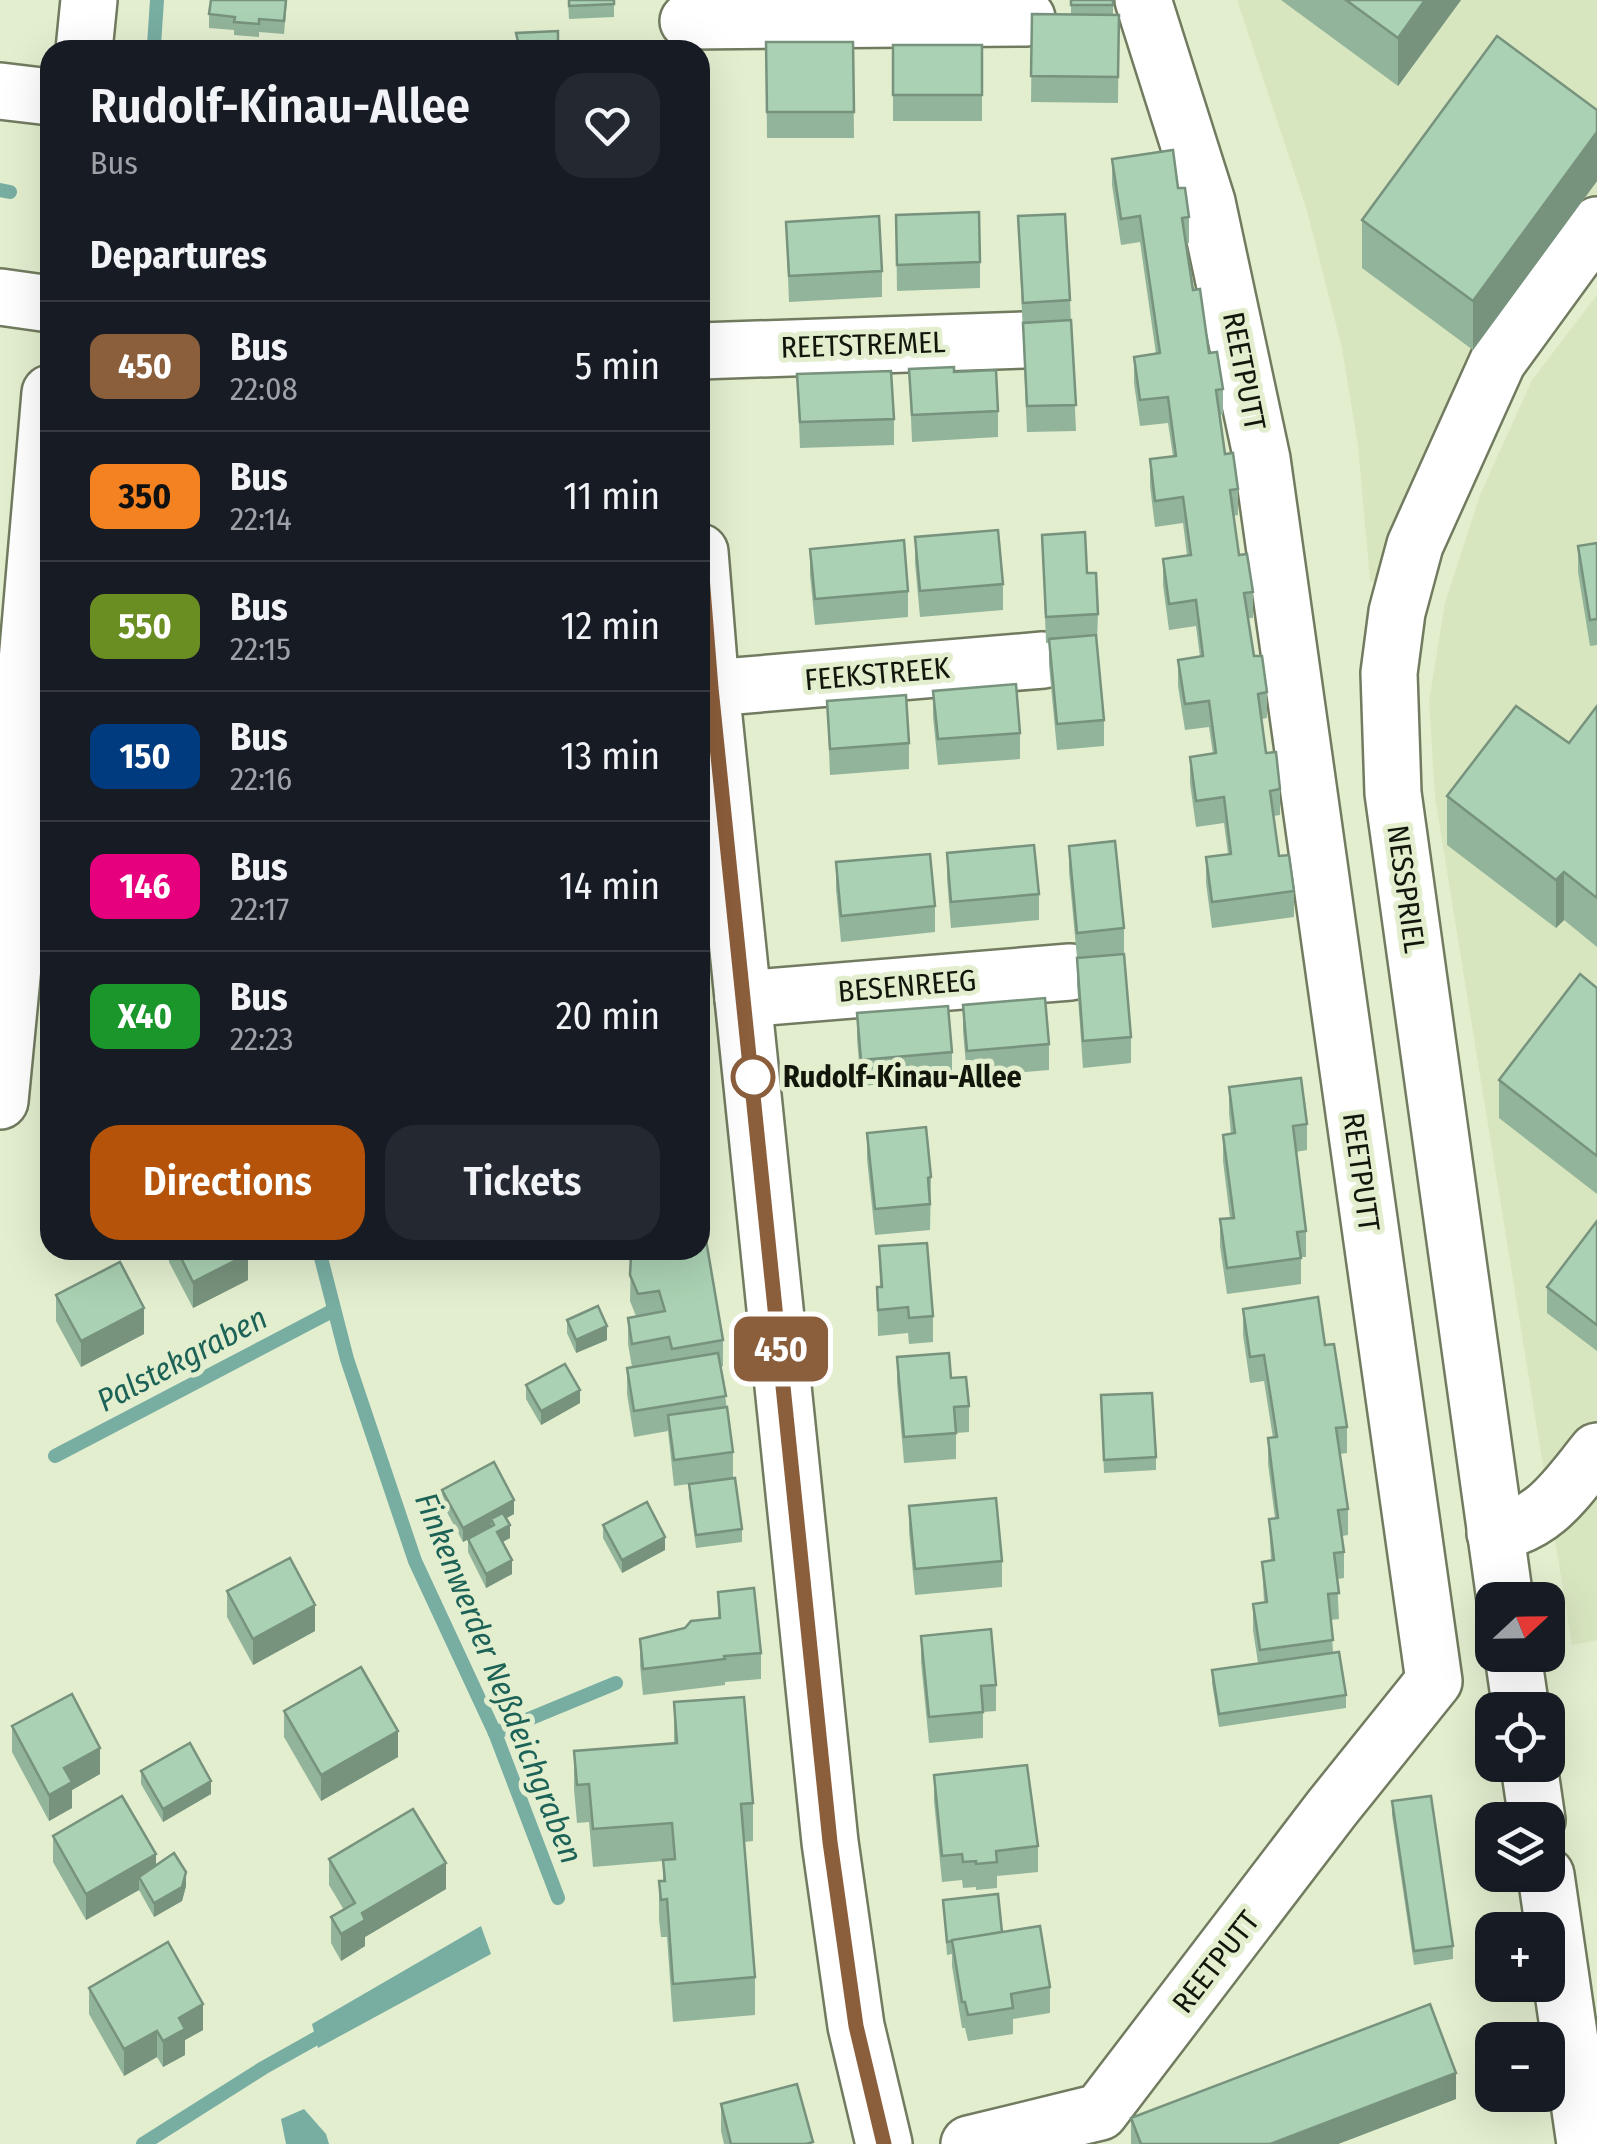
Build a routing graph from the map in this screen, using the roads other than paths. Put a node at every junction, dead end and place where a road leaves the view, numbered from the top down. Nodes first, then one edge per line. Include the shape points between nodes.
1 (89, 0) edge
2 (1143, 0) edge
3 (1027, 18) edge
4 (688, 24) edge
5 (85, 40) edge
6 (0, 91) edge
7 (40, 95) edge
8 (1597, 225) edge
9 (0, 297) edge
10 (40, 303) edge
11 (1025, 340) edge
12 (710, 351) edge
13 (40, 518) edge
14 (1043, 660) dead end
15 (710, 676) edge
16 (711, 688) junction
17 (24, 718) edge
18 (1070, 972) dead end
19 (743, 999) junction
20 (0, 1101) edge
21 (1597, 1450) edge
22 (1495, 1533) junction
23 (1502, 1582) edge
24 (1548, 1892) edge
25 (884, 2144) edge
26 (969, 2144) edge
27 (1585, 2144) edge

1 - 5 street
2 - 26 street, REETPUTT via 1207,202 1262,459 1434,1681 1100,2112
3 - 4 street
6 - 7 street
8 - 22 street, NESSPRIEL via 1516,334 1478,401 1415,545 1396,612 1390,673 1393,793
9 - 10 street
11 - 12 street, REETSTREMEL
13 - 17 street
14 - 16 street, FEEKSTREEK
15 - 16 street
16 - 19 street
17 - 20 street via 18,915
18 - 19 street, BESENREEG
19 - 25 street via 830,1842 856,2026
21 - 22 street via 1545,1512
22 - 23 street, NESSPRIEL
24 - 27 street

